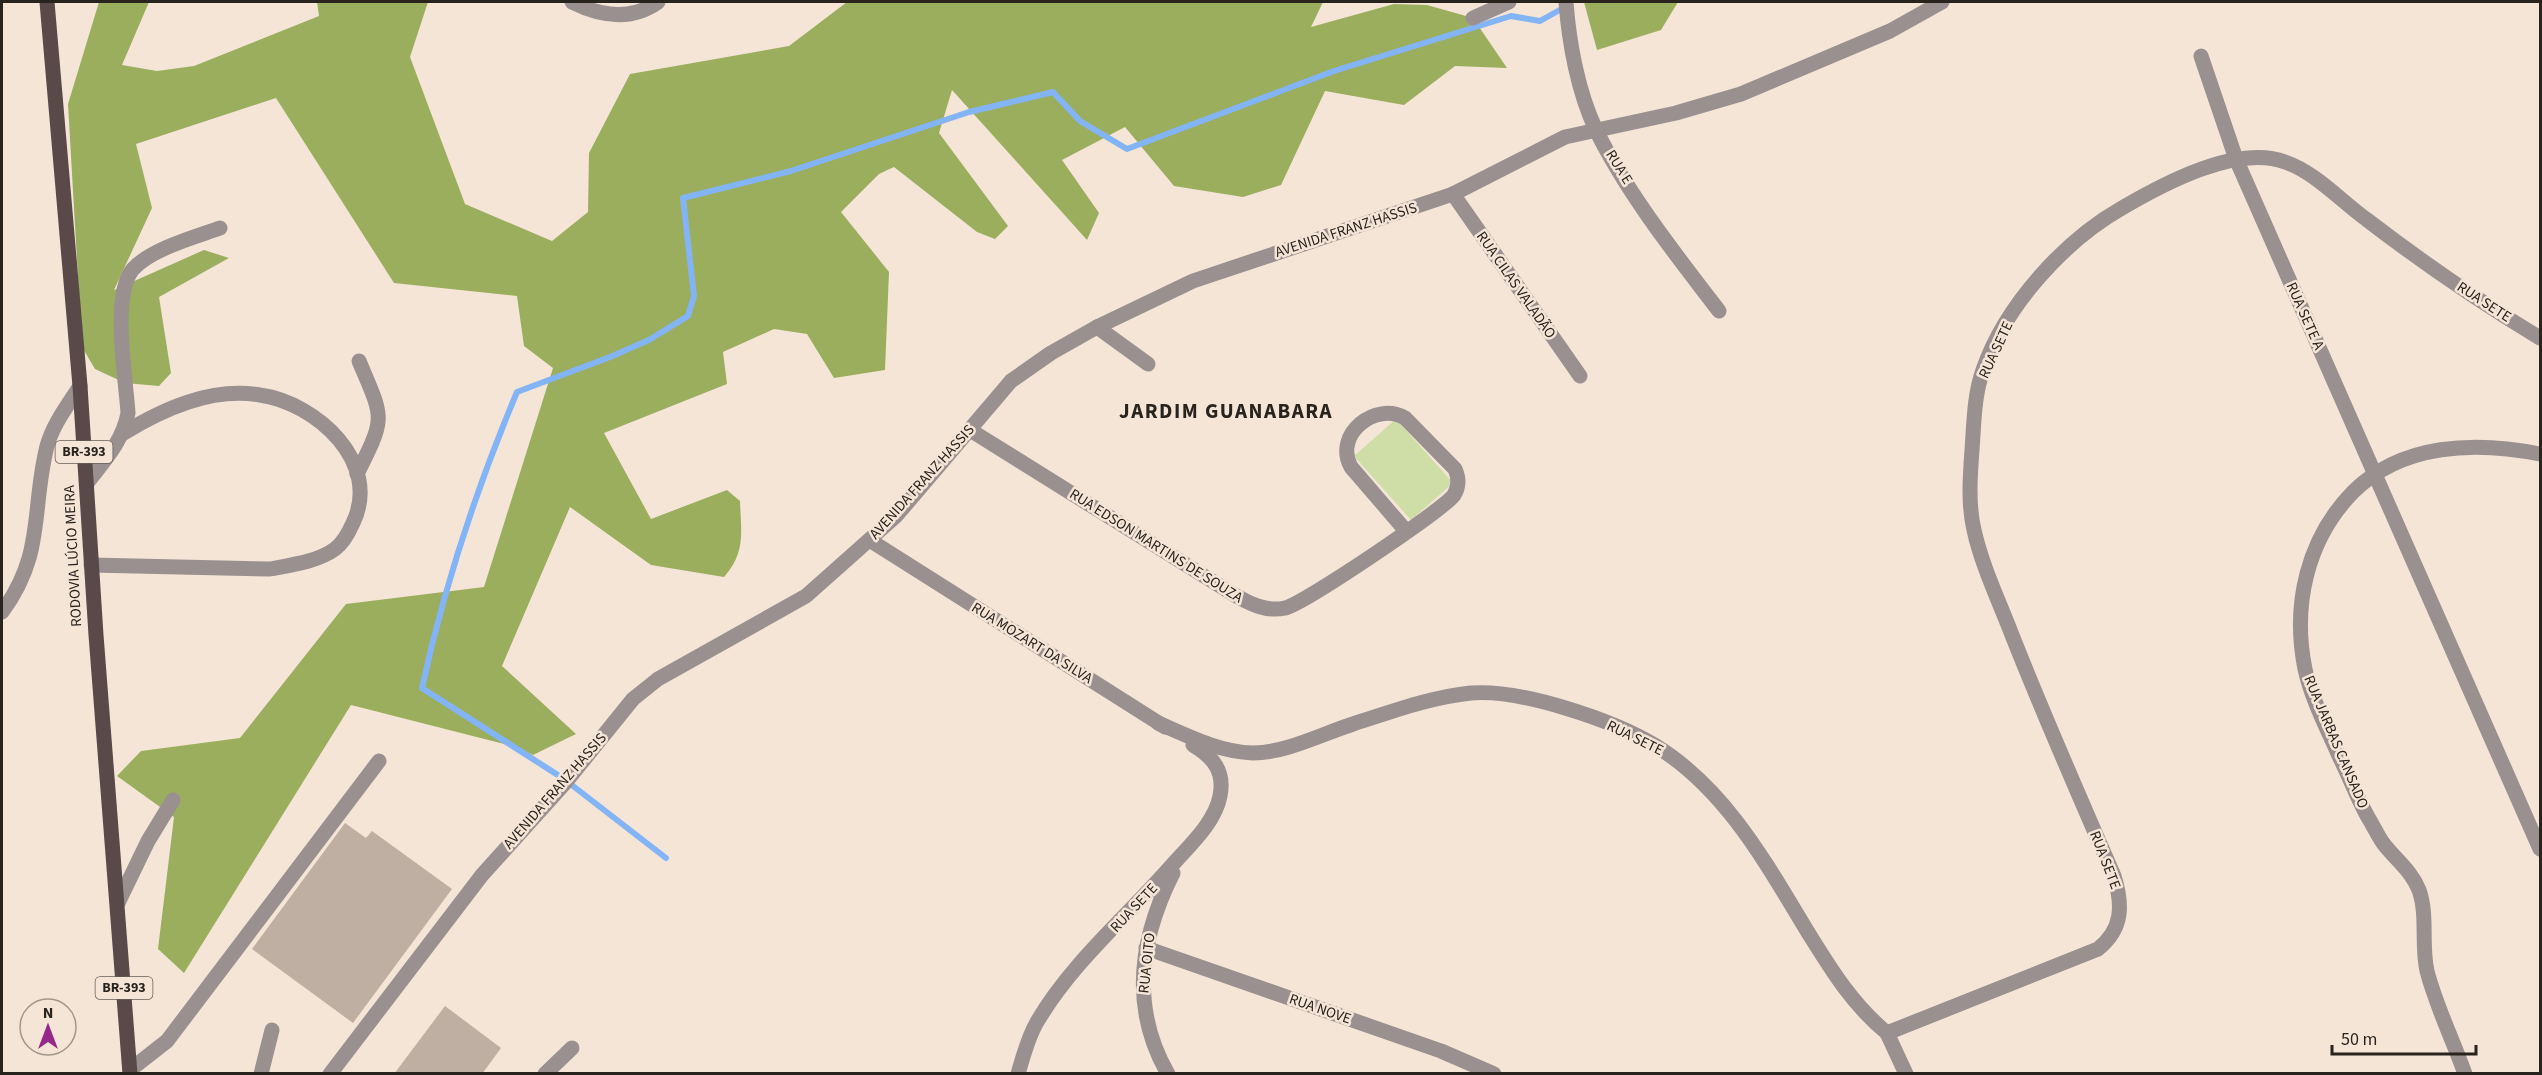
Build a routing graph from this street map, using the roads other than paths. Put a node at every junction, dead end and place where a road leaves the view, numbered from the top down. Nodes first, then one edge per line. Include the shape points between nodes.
1 (47, 2) edge
2 (572, 2) edge
3 (658, 2) edge
4 (1509, 2) edge
5 (1566, 2) edge
6 (1942, 2) edge
7 (1473, 18) dead end
8 (2201, 56) dead end
9 (1596, 128) junction
10 (2236, 159) junction
11 (1453, 194) junction
12 (220, 228) dead end
13 (1719, 311) dead end
14 (1096, 327) junction
15 (2541, 338) edge
16 (359, 361) dead end
17 (1148, 364) dead end
18 (1580, 376) dead end
19 (80, 386) junction
20 (970, 430) junction
21 (122, 434) junction
22 (2541, 454) edge
23 (2374, 472) junction
24 (357, 474) junction
25 (87, 483) junction
26 (1406, 531) junction
27 (871, 541) junction
28 (91, 565) junction
29 (2, 612) edge
30 (1158, 723) junction
31 (1194, 746) joint
32 (379, 761) dead end
33 (173, 800) dead end
34 (2541, 849) edge
35 (1182, 854) junction
36 (118, 903) junction
37 (1146, 948) junction
38 (272, 1030) dead end
39 (1887, 1033) junction
40 (572, 1048) dead end
41 (130, 1072) edge
42 (261, 1074) edge
43 (330, 1074) edge
44 (545, 1074) edge
45 (1018, 1074) edge
46 (1168, 1074) edge
47 (1494, 1074) edge
48 (1906, 1074) edge
49 (2465, 1074) edge

1 - 19 main road, RODOVIA LÚCIO MEIRA / BR-393
2 - 3 street via 610,15 627,15
4 - 7 street
5 - 9 street, RUA E via 1568,28
6 - 9 street, AVENIDA FRANZ HASSIS via 1890,31 1741,94 1676,113
8 - 10 street, RUA SETE A
9 - 11 street, AVENIDA FRANZ HASSIS via 1547,144
9 - 13 street, RUA E via 1623,175
10 - 15 street, RUA SETE via 2272,158 2302,170 2439,273
10 - 23 street, RUA SETE A
10 - 39 street, RUA SETE via 2138,198 2074,240 2014,313 1983,370 1976,401 1970,496 1974,531 2037,698 2114,876 2120,901 2118,923 2108,941 2098,949
11 - 14 street, AVENIDA FRANZ HASSIS via 1202,278
11 - 18 street, RUA CILAS VALADÃO
12 - 21 street via 152,255 133,269 124,286 128,413
14 - 17 street
14 - 20 street, AVENIDA FRANZ HASSIS via 1011,381
16 - 24 street via 377,405 380,424
19 - 25 main road, RODOVIA LÚCIO MEIRA / BR-393
19 - 29 street via 50,438 33,549 19,586
20 - 26 street, RUA EDSON MARTINS DE SOUZA via 1233,594 1268,609 1301,603
20 - 27 street, AVENIDA FRANZ HASSIS
21 - 24 street via 189,401 259,394 316,416 332,430
21 - 25 street
22 - 23 street, RUA JARBAS CANSADO via 2496,447 2451,447
23 - 34 street, RUA SETE A
23 - 49 street, RUA JARBAS CANSADO via 2333,515 2313,553 2302,590 2303,654 2329,732 2367,816 2419,891 2428,971
24 - 28 street via 362,498 357,515 336,548 321,556 270,569
25 - 28 main road, RODOVIA LÚCIO MEIRA / BR-393
26 - 26 street, RUA EDSON MARTINS DE SOUZA via 1449,500 1456,492 1458,478 1455,469 1405,418 1396,413 1380,413 1354,430 1348,442 1348,460
27 - 30 street, RUA MOZART DA SILVA
27 - 43 street, AVENIDA FRANZ HASSIS via 806,597 658,678 633,699 565,783 482,875
28 - 36 main road, RODOVIA LÚCIO MEIRA / BR-393
30 - 31 street, RUA MOZART DA SILVA
30 - 39 street, RUA SETE via 1214,746 1251,753 1470,693 1513,696 1595,718 1654,745 1698,775 1715,792 1776,879 1842,986
31 - 35 street, RUA SETE via 1216,764 1222,785 1217,807
32 - 41 street via 167,1041
33 - 36 street
35 - 37 street, RUA OITO via 1155,912
35 - 45 street, RUA SETE via 1061,987 1036,1024
36 - 41 main road, RODOVIA LÚCIO MEIRA / BR-393
37 - 46 street, RUA OITO via 1144,1011
37 - 47 street, RUA NOVE via 1442,1051
38 - 42 street
39 - 48 street
40 - 44 street

